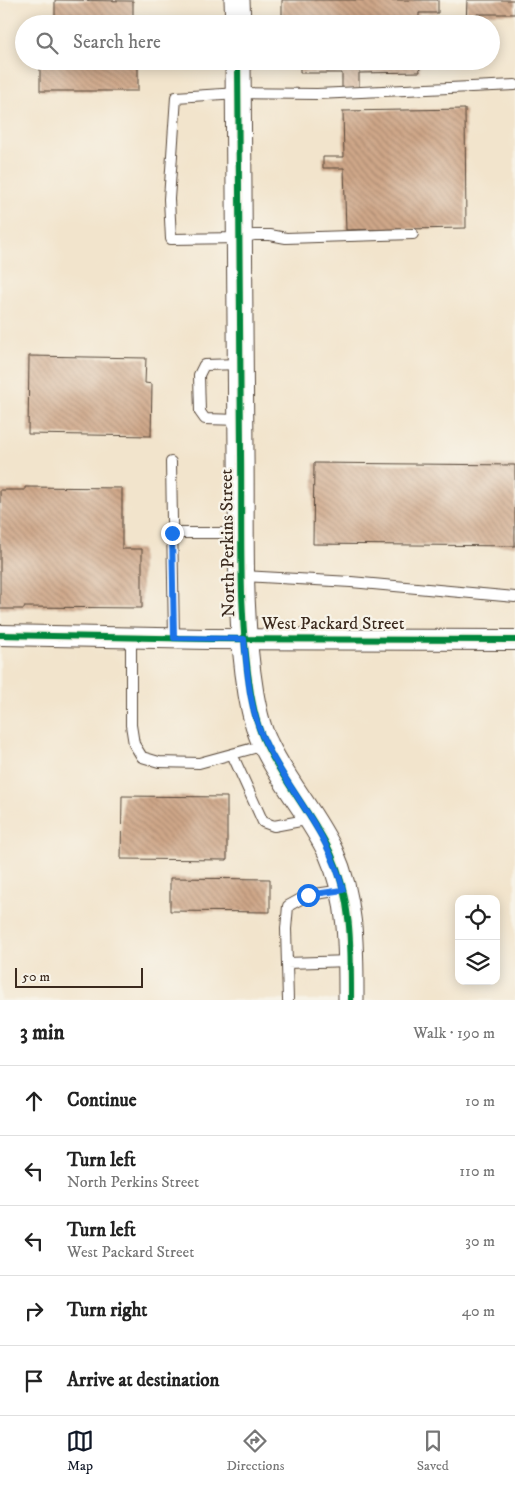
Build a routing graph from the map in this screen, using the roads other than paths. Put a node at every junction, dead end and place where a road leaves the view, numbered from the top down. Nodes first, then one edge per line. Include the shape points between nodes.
1 (237, 0) edge
2 (238, 15) edge
3 (238, 70) edge
4 (515, 85) edge
5 (238, 93) junction
6 (413, 234) dead end
7 (240, 238) junction
8 (241, 364) junction
9 (241, 420) junction
10 (171, 462) dead end
11 (172, 533) junction
12 (242, 533) junction
13 (243, 576) junction
14 (515, 598) edge
15 (0, 635) edge
16 (132, 637) junction
17 (174, 638) junction
18 (244, 639) junction
19 (515, 640) edge
20 (266, 745) junction
21 (232, 754) junction
22 (312, 819) junction
23 (343, 890) junction
24 (351, 961) junction
25 (287, 963) junction
26 (288, 1000) edge
27 (351, 1000) edge

1 - 2 street
3 - 5 street, North Perkins Street
4 - 5 lane via 317,94
5 - 7 street, North Perkins Street
5 - 7 lane via 176,97 169,199 171,239
6 - 7 lane via 286,238 254,235
7 - 8 street, North Perkins Street
8 - 9 street, North Perkins Street
8 - 9 lane via 204,365 199,376 200,412 205,419
9 - 12 street, North Perkins Street
10 - 11 lane
11 - 12 lane
11 - 17 lane
12 - 13 street, North Perkins Street
13 - 14 lane via 351,582
13 - 18 street, North Perkins Street
15 - 16 street, West Packard Street
16 - 17 street, West Packard Street
16 - 21 lane via 132,726 134,744 142,757 160,762 199,763
17 - 18 street, West Packard Street
18 - 19 street, West Packard Street
18 - 20 street, North Perkins Street via 252,700
20 - 21 lane
20 - 22 street, North Perkins Street
21 - 22 lane via 263,822 274,826
22 - 23 street, North Perkins Street via 330,851
23 - 24 street, North Perkins Street via 350,928
23 - 25 lane via 308,895 288,906
24 - 25 lane
24 - 27 street, North Perkins Street
25 - 26 lane

